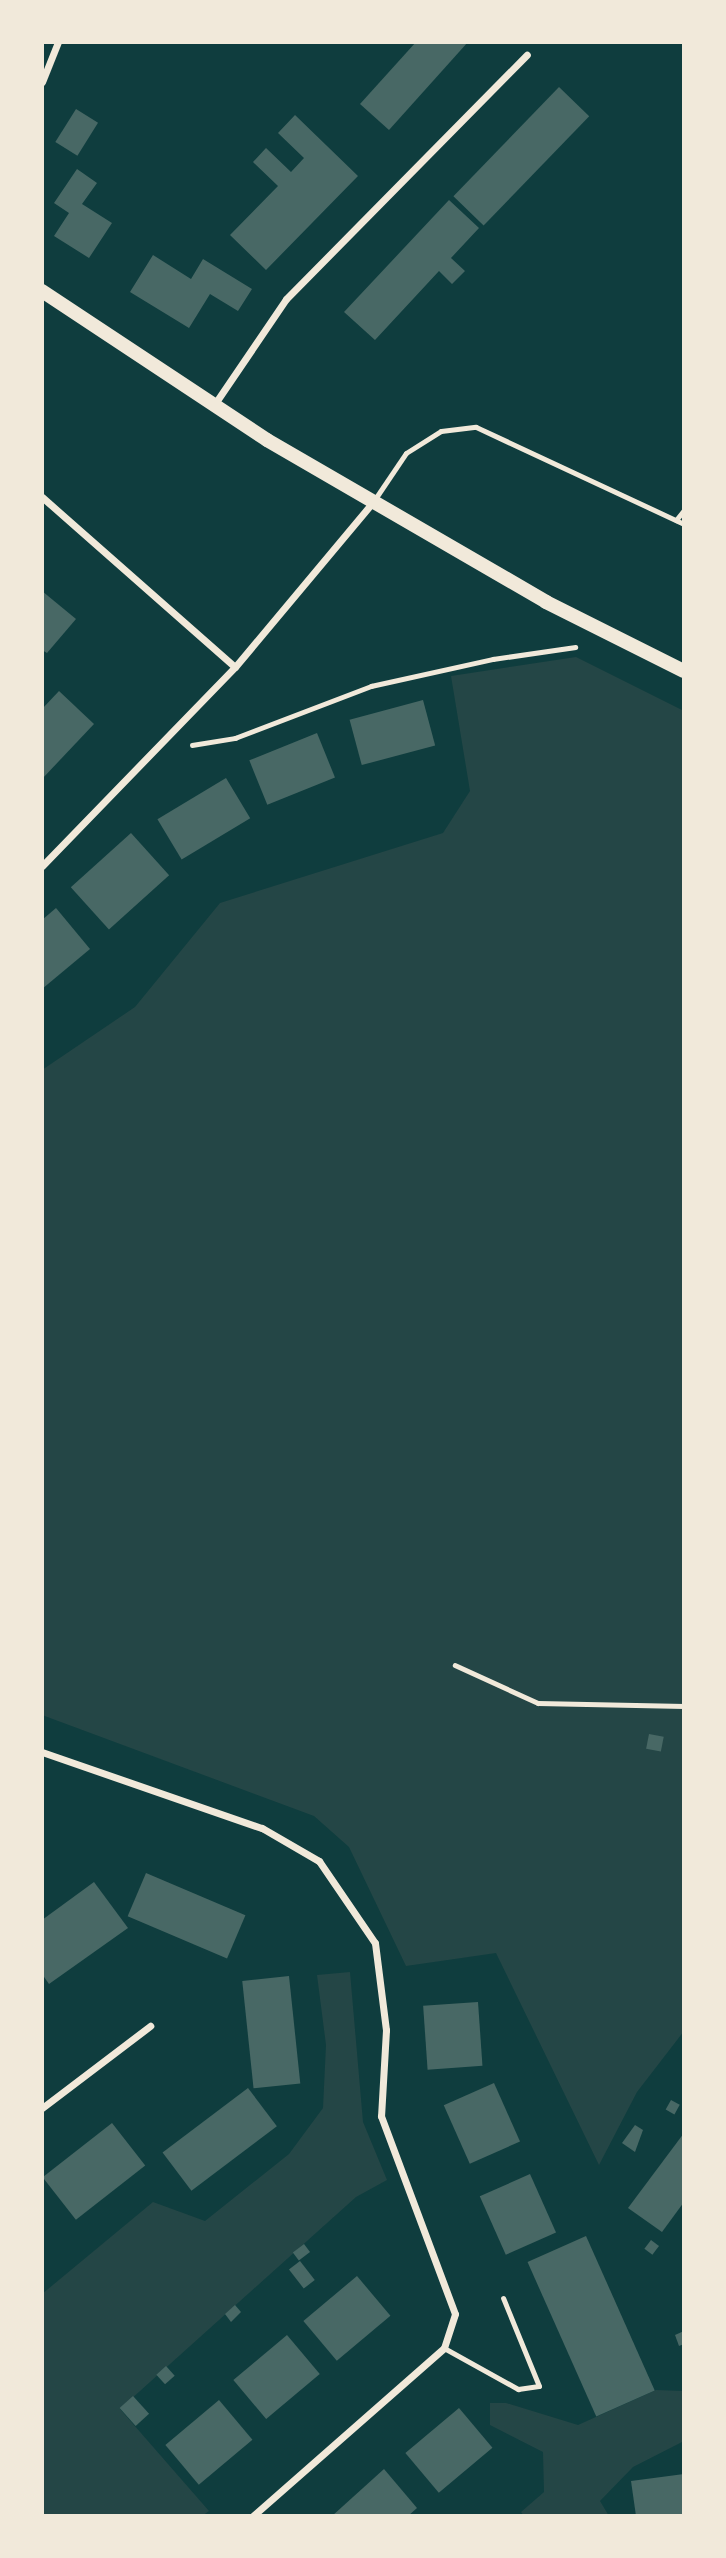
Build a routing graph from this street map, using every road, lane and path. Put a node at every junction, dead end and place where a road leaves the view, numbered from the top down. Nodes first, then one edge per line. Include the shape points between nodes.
1 (58, 42) edge
2 (527, 55) dead end
3 (42, 82) edge
4 (42, 291) edge
5 (214, 405) junction
6 (42, 497) edge
7 (373, 502) junction
8 (684, 510) edge
9 (676, 520) junction
10 (684, 524) edge
11 (620, 640) junction
12 (236, 667) junction
13 (684, 671) edge
14 (156, 751) junction
15 (42, 866) edge
16 (455, 1665) dead end
17 (684, 1706) edge
18 (42, 1752) edge
19 (150, 2026) dead end
20 (42, 2108) edge
21 (503, 2298) dead end
22 (444, 2348) junction
23 (253, 2516) edge

1 - 3 street
2 - 5 street via 286,299
4 - 5 main road
5 - 7 main road
6 - 12 street
7 - 9 lane via 406,453 441,431 476,427
7 - 11 main road
7 - 12 street
8 - 9 lane
9 - 10 lane
11 - 13 main road
11 - 14 path via 493,659 371,686 235,738
12 - 14 street
14 - 15 street
16 - 17 path via 538,1703
18 - 22 street via 262,1828 319,1861 375,1943 386,2030 382,2116 455,2314
19 - 20 street
21 - 22 lane via 539,2386 518,2389
22 - 23 street

